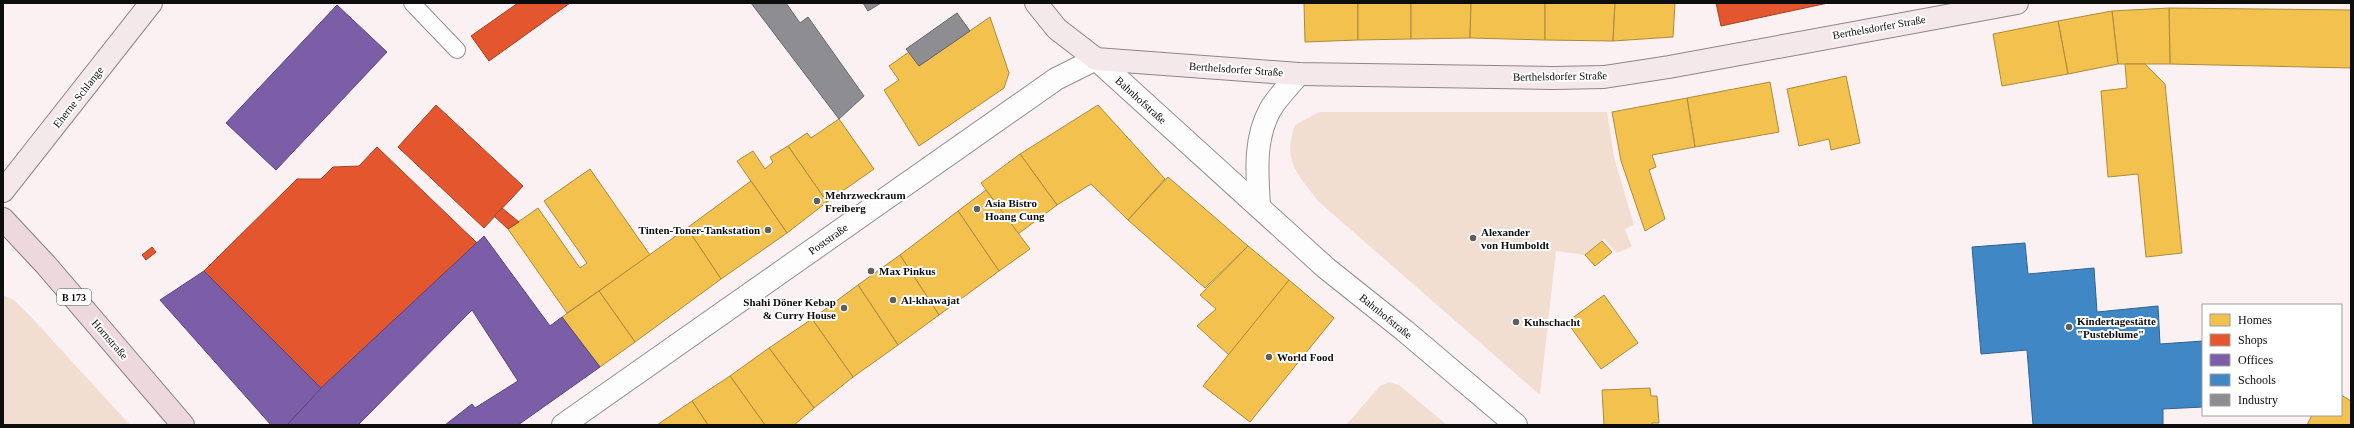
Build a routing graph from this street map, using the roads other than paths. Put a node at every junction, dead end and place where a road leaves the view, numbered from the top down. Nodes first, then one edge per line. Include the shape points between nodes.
1 (151, 3) edge
2 (412, 3) edge
3 (1036, 3) edge
4 (2017, 3) edge
5 (457, 50) dead end
6 (1096, 59) junction
7 (1299, 74) junction
8 (3, 191) edge
9 (1259, 205) junction
10 (3, 219) edge
11 (183, 425) edge
12 (563, 425) edge
13 (1516, 425) edge

1 - 8 street, Eherne Schlange
2 - 5 lane
3 - 6 street via 1057,29
4 - 7 street, Berthelsdorfer Straße via 1604,77
6 - 7 street, Berthelsdorfer Straße
6 - 9 street, Bahnhofstraße
6 - 12 street, Poststraße via 1056,79
7 - 9 street via 1270,110 1259,142
9 - 13 street, Bahnhofstraße via 1326,268
10 - 11 main road, Hornstraße / B 173 via 46,265

